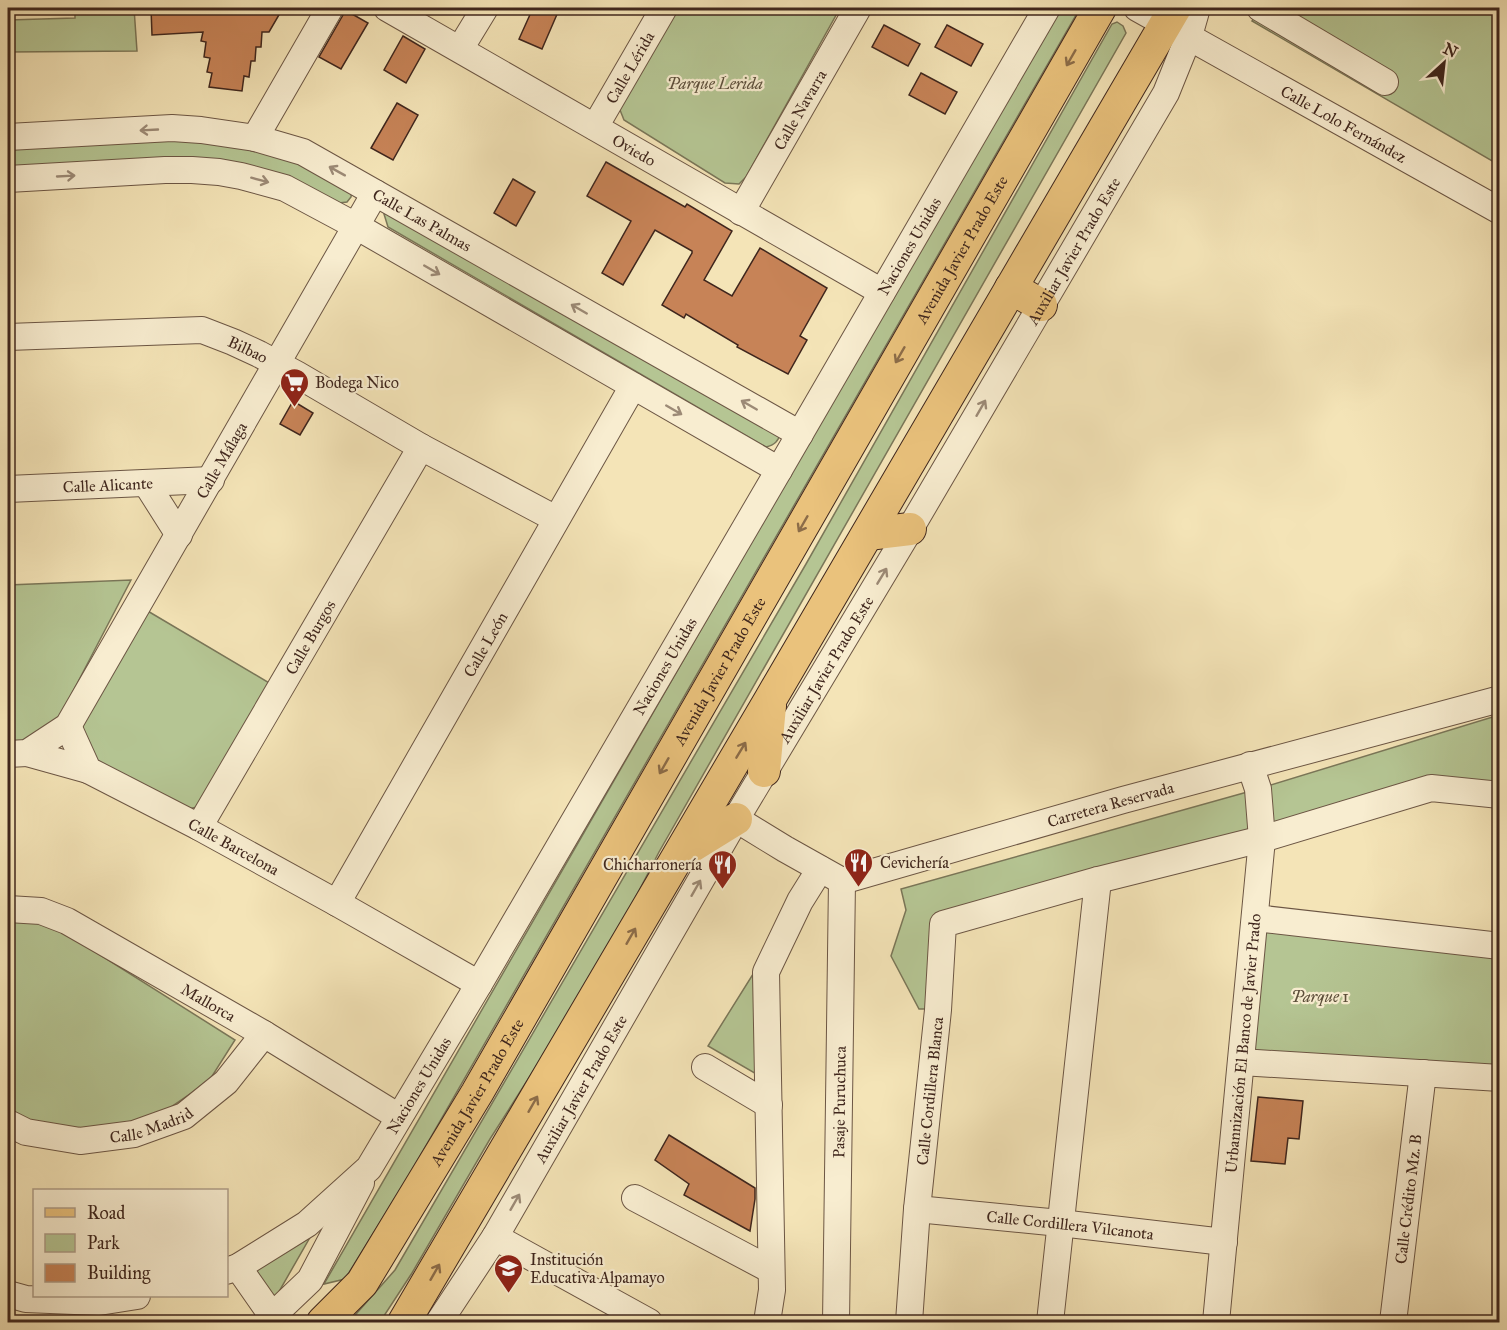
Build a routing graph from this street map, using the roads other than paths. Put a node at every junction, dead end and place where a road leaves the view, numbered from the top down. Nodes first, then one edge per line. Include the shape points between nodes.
1 (330, 8) edge
2 (387, 8) edge
3 (485, 8) edge
4 (664, 8) edge
5 (858, 8) edge
6 (1047, 8) edge
7 (1100, 8) edge
8 (1137, 8) edge
9 (1197, 8) edge
10 (1260, 8) edge
11 (1176, 22) edge
12 (460, 50) junction
13 (1385, 82) dead end
14 (595, 127) junction
15 (8, 137) edge
16 (255, 138) junction
17 (8, 179) edge
18 (375, 193) junction
19 (1500, 211) edge
20 (741, 212) junction
21 (357, 226) junction
22 (1011, 288) junction
23 (882, 292) junction
24 (1041, 305) junction
25 (8, 337) edge
26 (277, 364) junction
27 (633, 386) junction
28 (800, 434) junction
29 (421, 447) junction
30 (779, 470) junction
31 (211, 480) junction
32 (146, 483) junction
33 (8, 489) edge
34 (556, 519) junction
35 (910, 529) junction
36 (868, 534) junction
37 (179, 535) junction
38 (1500, 699) edge
39 (770, 700) junction
40 (69, 726) junction
41 (17, 753) edge
42 (1250, 765) junction
43 (88, 770) junction
44 (764, 771) junction
45 (1500, 795) edge
46 (736, 819) junction
47 (199, 827) junction
48 (1262, 839) junction
49 (678, 855) junction
50 (820, 869) junction
51 (1098, 880) junction
52 (842, 881) junction
53 (337, 903) junction
54 (8, 909) edge
55 (1255, 918) junction
56 (1500, 946) edge
57 (479, 984) junction
58 (264, 1034) junction
59 (1241, 1062) junction
60 (705, 1067) dead end
61 (1423, 1073) junction
62 (1500, 1078) edge
63 (769, 1105) junction
64 (399, 1117) junction
65 (8, 1123) edge
66 (369, 1168) junction
67 (635, 1198) dead end
68 (917, 1209) junction
69 (1060, 1223) junction
70 (495, 1237) junction
71 (1224, 1242) junction
72 (232, 1269) edge
73 (771, 1270) junction
74 (8, 1294) edge
75 (131, 1297) edge
76 (417, 1319) edge
77 (269, 1320) edge
78 (323, 1323) edge
79 (649, 1323) edge
80 (767, 1323) edge
81 (836, 1323) edge
82 (909, 1323) edge
83 (1050, 1323) edge
84 (1216, 1323) edge
85 (1393, 1323) edge

1 - 16 street
2 - 12 street, Oviedo
3 - 12 street
4 - 14 street, Calle Lérida
5 - 20 street, Calle Navarra
6 - 23 street, Naciones Unidas
7 -> 78 main road, Avenida Javier Prado Este via 477,1093 362,1283
8 - 11 street
9 - 11 street, Auxiliar Javier Prado Este
10 - 13 street
11 - 19 street, Calle Lolo Fernández
11 - 22 main road
11 - 24 street, Auxiliar Javier Prado Este via 1166,93
12 - 14 street, Oviedo
14 - 20 street, Oviedo
16 -> 15 street, Calle Las Palmas via 172,128
18 -> 16 street, Calle Las Palmas via 303,152
17 -> 21 street via 165,170 219,172 285,188
18 - 21 street, Calle Málaga
28 -> 18 street, Calle Las Palmas
20 - 23 street, Oviedo
21 - 26 street, Calle Málaga
21 -> 27 street
22 - 24 main road
22 - 36 main road
23 - 28 street, Naciones Unidas
35 -> 24 street, Auxiliar Javier Prado Este
25 - 26 street, Bilbao via 202,330
26 - 29 street, Bilbao
26 - 31 street, Calle Málaga
27 -> 30 street
27 - 34 street, Calle León
28 - 30 street, Naciones Unidas
29 - 34 street, Bilbao
29 - 47 street, Calle Burgos
30 - 57 street, Naciones Unidas
31 - 32 street, Calle Alicante
31 - 37 street, Calle Málaga
32 - 33 street, Calle Alicante
32 - 37 street
34 - 53 street, Calle León
35 - 36 main road
44 -> 35 street, Auxiliar Javier Prado Este
36 - 39 main road
37 - 40 street, Calle Málaga
38 - 42 street, Carretera Reservada
39 - 44 main road
49 -> 39 main road
40 - 41 street
40 - 43 street
41 - 43 street, Calle Barcelona
42 - 48 street, Urbannización El Banco de Javier Prado via 1258,789
42 - 52 street, Carretera Reservada
43 - 47 street, Calle Barcelona
44 - 46 street, Auxiliar Javier Prado Este
45 - 48 street via 1431,788
46 - 49 main road
46 - 50 street
70 -> 46 street, Auxiliar Javier Prado Este
47 - 53 street, Calle Barcelona
48 - 51 street
48 - 55 street, Urbannización El Banco de Javier Prado
76 -> 49 main road
50 - 52 street
50 - 63 street via 766,972
51 - 68 street, Calle Cordillera Blanca via 943,924
51 - 69 street
52 - 81 street, Pasaje Puruchuca
53 - 57 street, Calle Barcelona
54 - 58 street, Mallorca via 41,911 67,921
55 - 56 street
55 - 59 street, Urbannización El Banco de Javier Prado
57 - 64 street, Naciones Unidas
58 - 64 street, Mallorca
58 - 65 street, Calle Madrid via 226,1082 184,1116 134,1134 80,1141 26,1132
59 - 61 street
59 - 71 street, Urbannización El Banco de Javier Prado
60 - 63 street
61 - 62 street
61 - 85 street, Calle Crédito Mz. B
63 - 73 street
64 - 66 street, Naciones Unidas
66 - 72 street, Naciones Unidas via 307,1224
66 - 77 street via 310,1280
67 - 73 street
68 - 69 street, Calle Cordillera Vilcanota
68 - 82 street, Calle Cordillera Blanca
69 - 71 street, Calle Cordillera Vilcanota
69 - 83 street
70 - 76 street, Auxiliar Javier Prado Este
70 - 79 street
71 - 84 street, Urbannización El Banco de Javier Prado
72 - 77 street
73 - 80 street
74 - 75 street via 27,1299 99,1302

